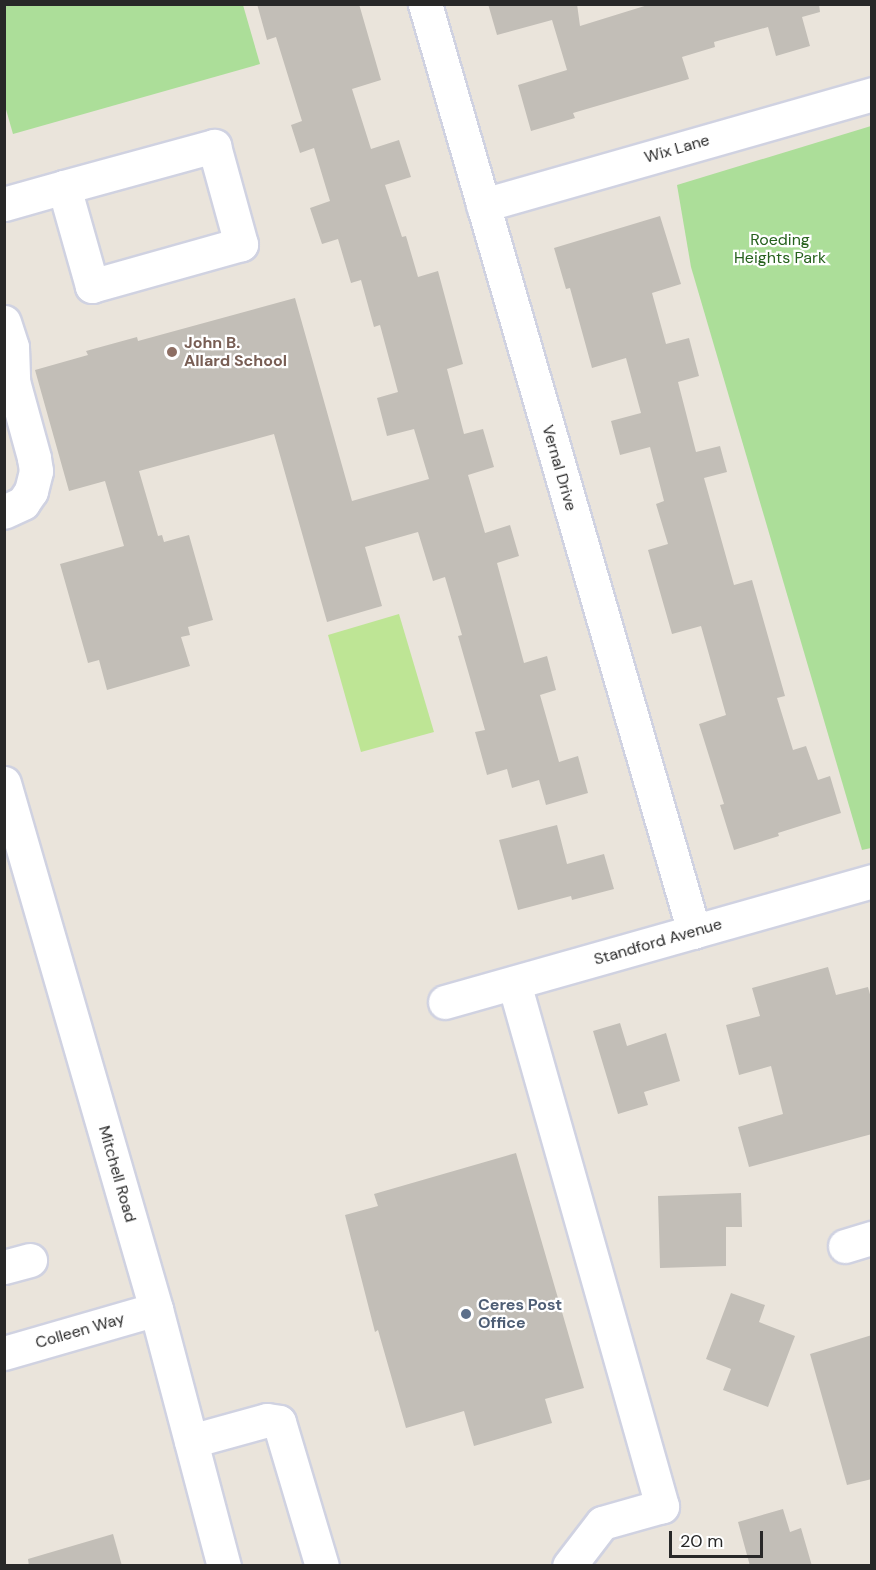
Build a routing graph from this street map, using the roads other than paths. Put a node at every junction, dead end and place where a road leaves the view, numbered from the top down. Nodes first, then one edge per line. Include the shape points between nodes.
1 (425, 4) edge
2 (872, 94) edge
3 (64, 187) junction
4 (4, 204) edge
5 (483, 205) junction
6 (4, 322) edge
7 (4, 512) edge
8 (4, 783) edge
9 (872, 881) edge
10 (694, 932) junction
11 (514, 983) junction
12 (445, 1002) dead end
13 (156, 1309) junction
14 (4, 1353) edge
15 (191, 1441) junction
16 (224, 1566) edge
17 (322, 1566) edge
18 (569, 1566) edge

1 - 5 street, Vernal Drive
2 - 5 street, Wix Lane
3 - 3 street via 92,286 242,244 214,146
3 - 4 street
5 - 10 street, Vernal Drive
6 - 7 street via 12,347 13,381 36,471 23,503
8 - 13 street, Mitchell Road
9 - 10 street, Standford Avenue
10 - 11 street, Standford Avenue
11 - 12 street, Standford Avenue
11 - 18 street via 662,1506 602,1523
13 - 14 street, Colleen Way
13 - 15 street, Mitchell Road
15 - 16 street, Mitchell Road
15 - 17 street via 267,1420 279,1422

